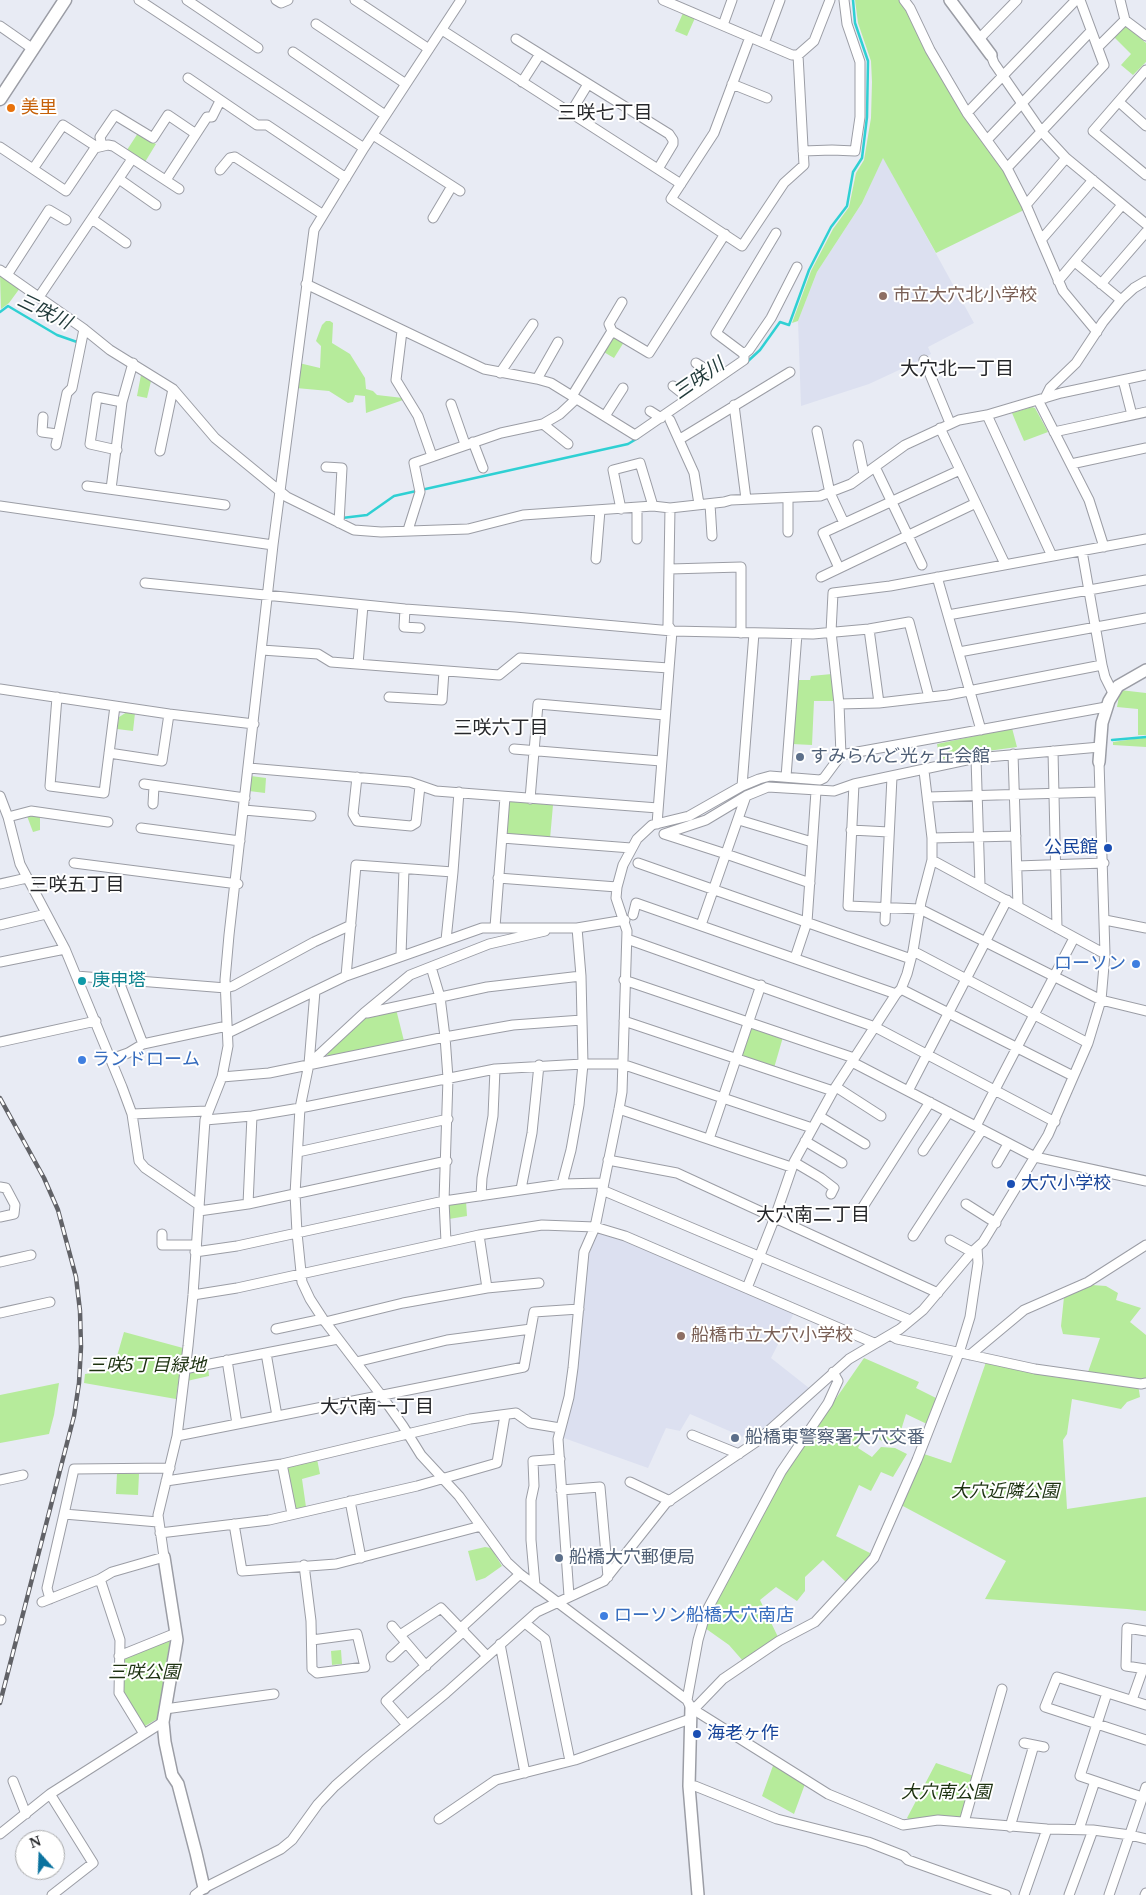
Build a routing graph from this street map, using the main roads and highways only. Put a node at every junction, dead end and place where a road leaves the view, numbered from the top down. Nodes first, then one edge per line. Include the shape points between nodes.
1 (65, 0) edge
2 (0, 99) edge

1 - 2 main road

